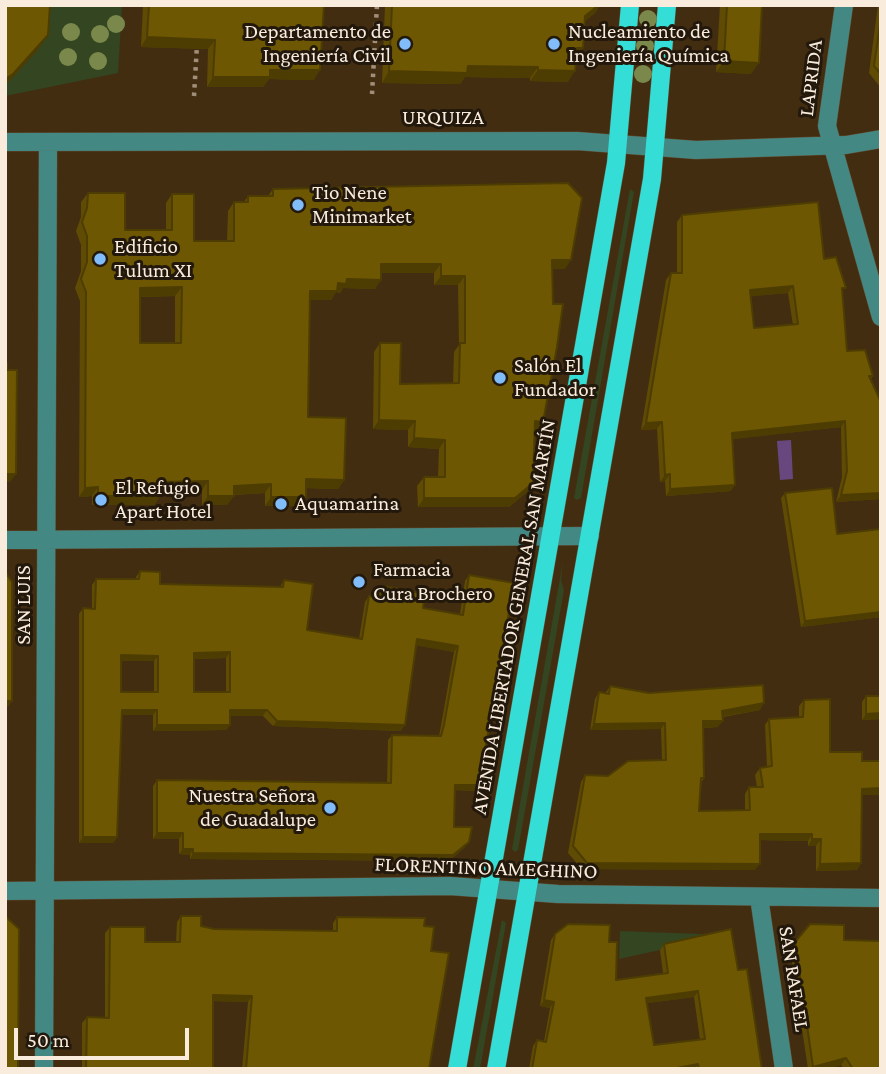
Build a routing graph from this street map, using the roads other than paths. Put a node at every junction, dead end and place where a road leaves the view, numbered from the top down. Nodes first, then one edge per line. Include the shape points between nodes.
1 (630, 5) edge
2 (667, 5) edge
3 (844, 5) edge
4 (881, 138) edge
5 (5, 142) edge
6 (48, 142) junction
7 (618, 144) junction
8 (833, 146) junction
9 (655, 147) junction
10 (881, 317) edge
11 (551, 536) junction
12 (590, 536) junction
13 (5, 540) edge
14 (47, 540) junction
15 (489, 888) junction
16 (5, 891) edge
17 (527, 891) junction
18 (45, 892) junction
19 (759, 897) junction
20 (881, 898) edge
21 (44, 1069) edge
22 (457, 1069) edge
23 (496, 1069) edge
24 (784, 1069) edge

1 - 7 main road, AVENIDA LIBERTADOR GENERAL SAN MARTÍN
2 - 9 main road
3 - 8 street, LAPRIDA via 827,126
4 - 8 street, URQUIZA
5 - 6 street, URQUIZA
6 - 7 street, URQUIZA
6 - 14 street, SAN LUIS
7 - 9 street, URQUIZA
7 - 11 main road, AVENIDA LIBERTADOR GENERAL SAN MARTÍN
8 - 9 street, URQUIZA
8 - 10 street, LAPRIDA
9 - 12 main road
11 - 12 street
11 - 14 street
11 - 15 main road, AVENIDA LIBERTADOR GENERAL SAN MARTÍN
12 - 17 main road
13 - 14 street
14 - 18 street, SAN LUIS
15 - 17 street, FLORENTINO AMEGHINO
15 - 18 street, FLORENTINO AMEGHINO
15 - 22 main road, AVENIDA LIBERTADOR GENERAL SAN MARTÍN
16 - 18 street, FLORENTINO AMEGHINO
17 - 19 street, FLORENTINO AMEGHINO
17 - 23 main road
18 - 21 street, SAN LUIS
19 - 20 street, FLORENTINO AMEGHINO
19 - 24 street, SAN RAFAEL

